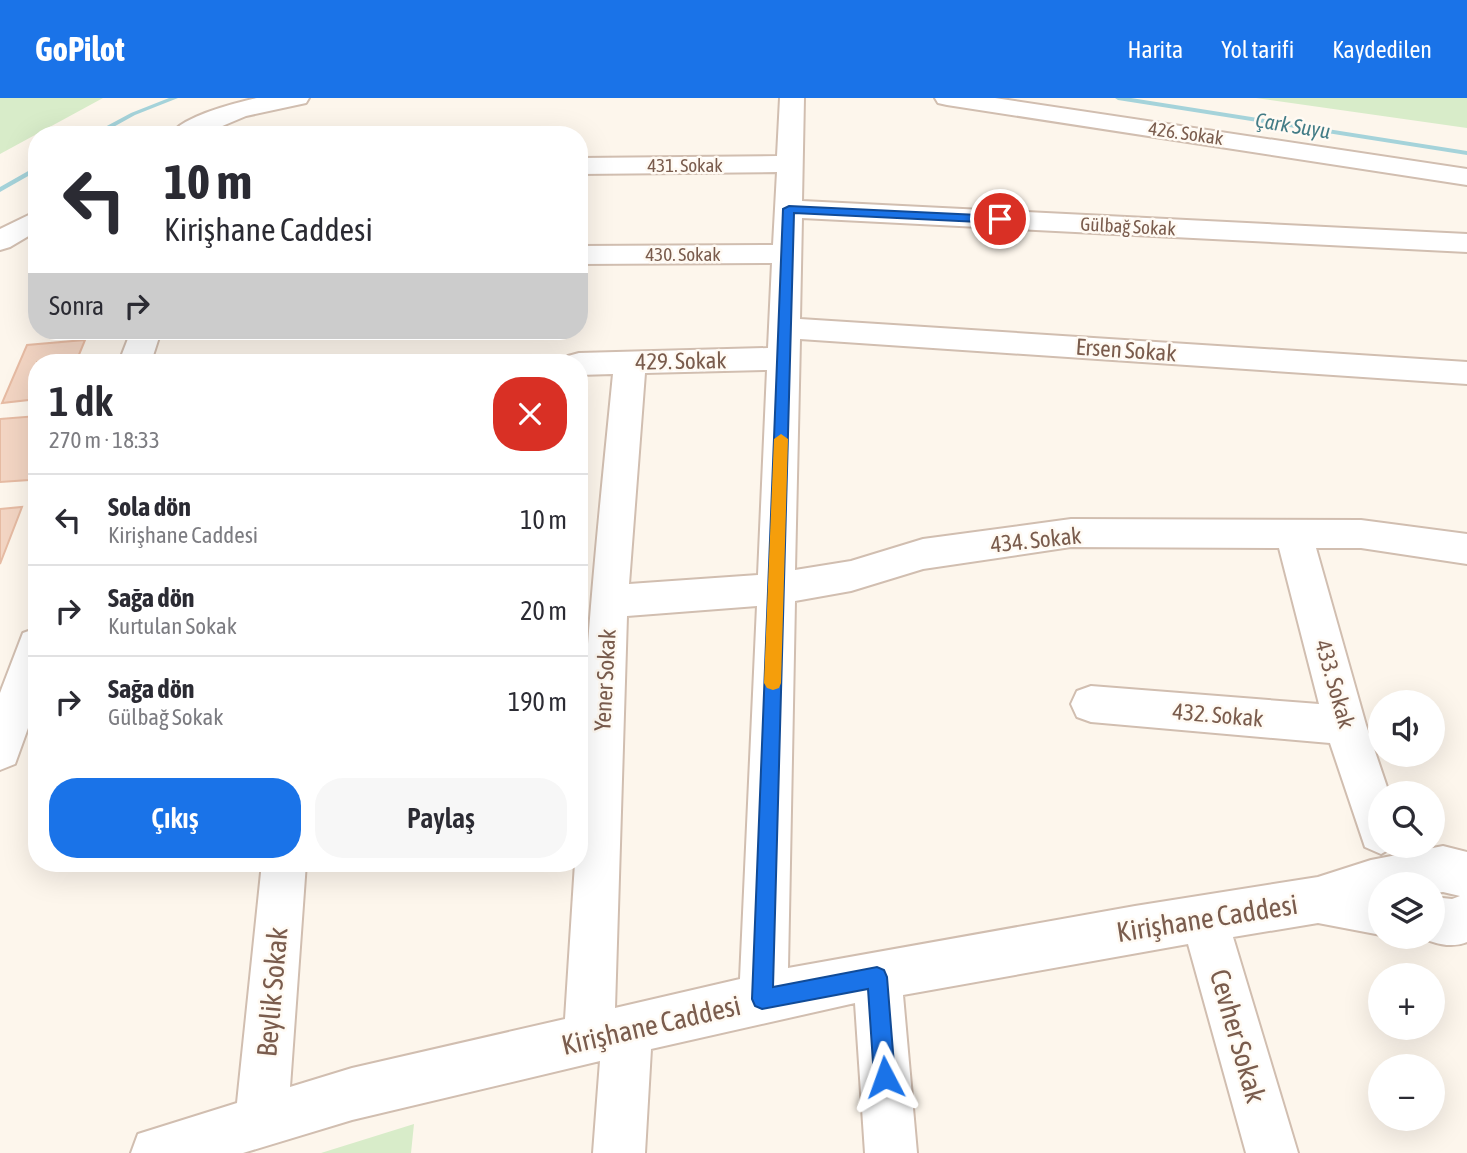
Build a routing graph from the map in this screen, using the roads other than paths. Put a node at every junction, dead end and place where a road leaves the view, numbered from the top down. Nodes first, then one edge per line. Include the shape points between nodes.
1 (297, 98) edge
2 (792, 98) edge
3 (947, 98) edge
4 (216, 125) edge
5 (790, 164) junction
6 (588, 166) edge
7 (1467, 177) edge
8 (789, 209) junction
9 (28, 224) edge
10 (0, 241) edge
11 (1467, 243) edge
12 (787, 254) junction
13 (588, 255) edge
14 (784, 343) junction
15 (588, 363) edge
16 (630, 363) junction
17 (1467, 373) edge
18 (1294, 535) junction
19 (1467, 549) edge
20 (776, 589) junction
21 (609, 601) junction
22 (21, 666) edge
23 (1091, 704) dead end
24 (1345, 725) junction
25 (0, 750) edge
26 (1368, 793) edge
27 (283, 872) edge
28 (1424, 872) edge
29 (1467, 875) edge
30 (1368, 884) edge
31 (1467, 916) edge
32 (1204, 919) junction
33 (1445, 922) edge
34 (877, 977) junction
35 (762, 999) junction
36 (608, 1035) junction
37 (261, 1121) junction
38 (157, 1153) edge
39 (619, 1153) edge
40 (891, 1153) edge
41 (1272, 1153) edge

1 - 4 street via 264,103
2 - 5 street
3 - 7 street, 426. Sokak
5 - 6 street, 431. Sokak
5 - 8 street
8 - 11 street, Gülbağ Sokak
8 - 12 street
9 - 10 street
12 - 13 street, 430. Sokak
12 - 14 street
14 - 16 street, 429. Sokak
14 - 17 street, Ersen Sokak
14 - 20 street
15 - 16 street, 429. Sokak
16 - 21 street, Yener Sokak
18 - 19 street, 434. Sokak via 1361,534
18 - 20 street, 434. Sokak via 1071,533 923,554 851,576
18 - 24 street, 433. Sokak
20 - 21 street, 434. Sokak
20 - 35 street
21 - 36 street, Yener Sokak
22 - 25 street
23 - 24 street, 432. Sokak
24 - 26 street, 433. Sokak
27 - 37 street, Beylik Sokak
28 - 29 street, Kirişhane Caddesi via 1443,869
30 - 32 street, Kirişhane Caddesi via 1318,900
31 - 33 street via 1457,923
32 - 34 street, Kirişhane Caddesi
32 - 41 street, Cevher Sokak
34 - 35 street, Kirişhane Caddesi
34 - 40 street
35 - 36 street, Kirişhane Caddesi
36 - 37 street, Kirişhane Caddesi via 352,1094
36 - 39 street, Yener Sokak
37 - 38 street, Kirişhane Caddesi

